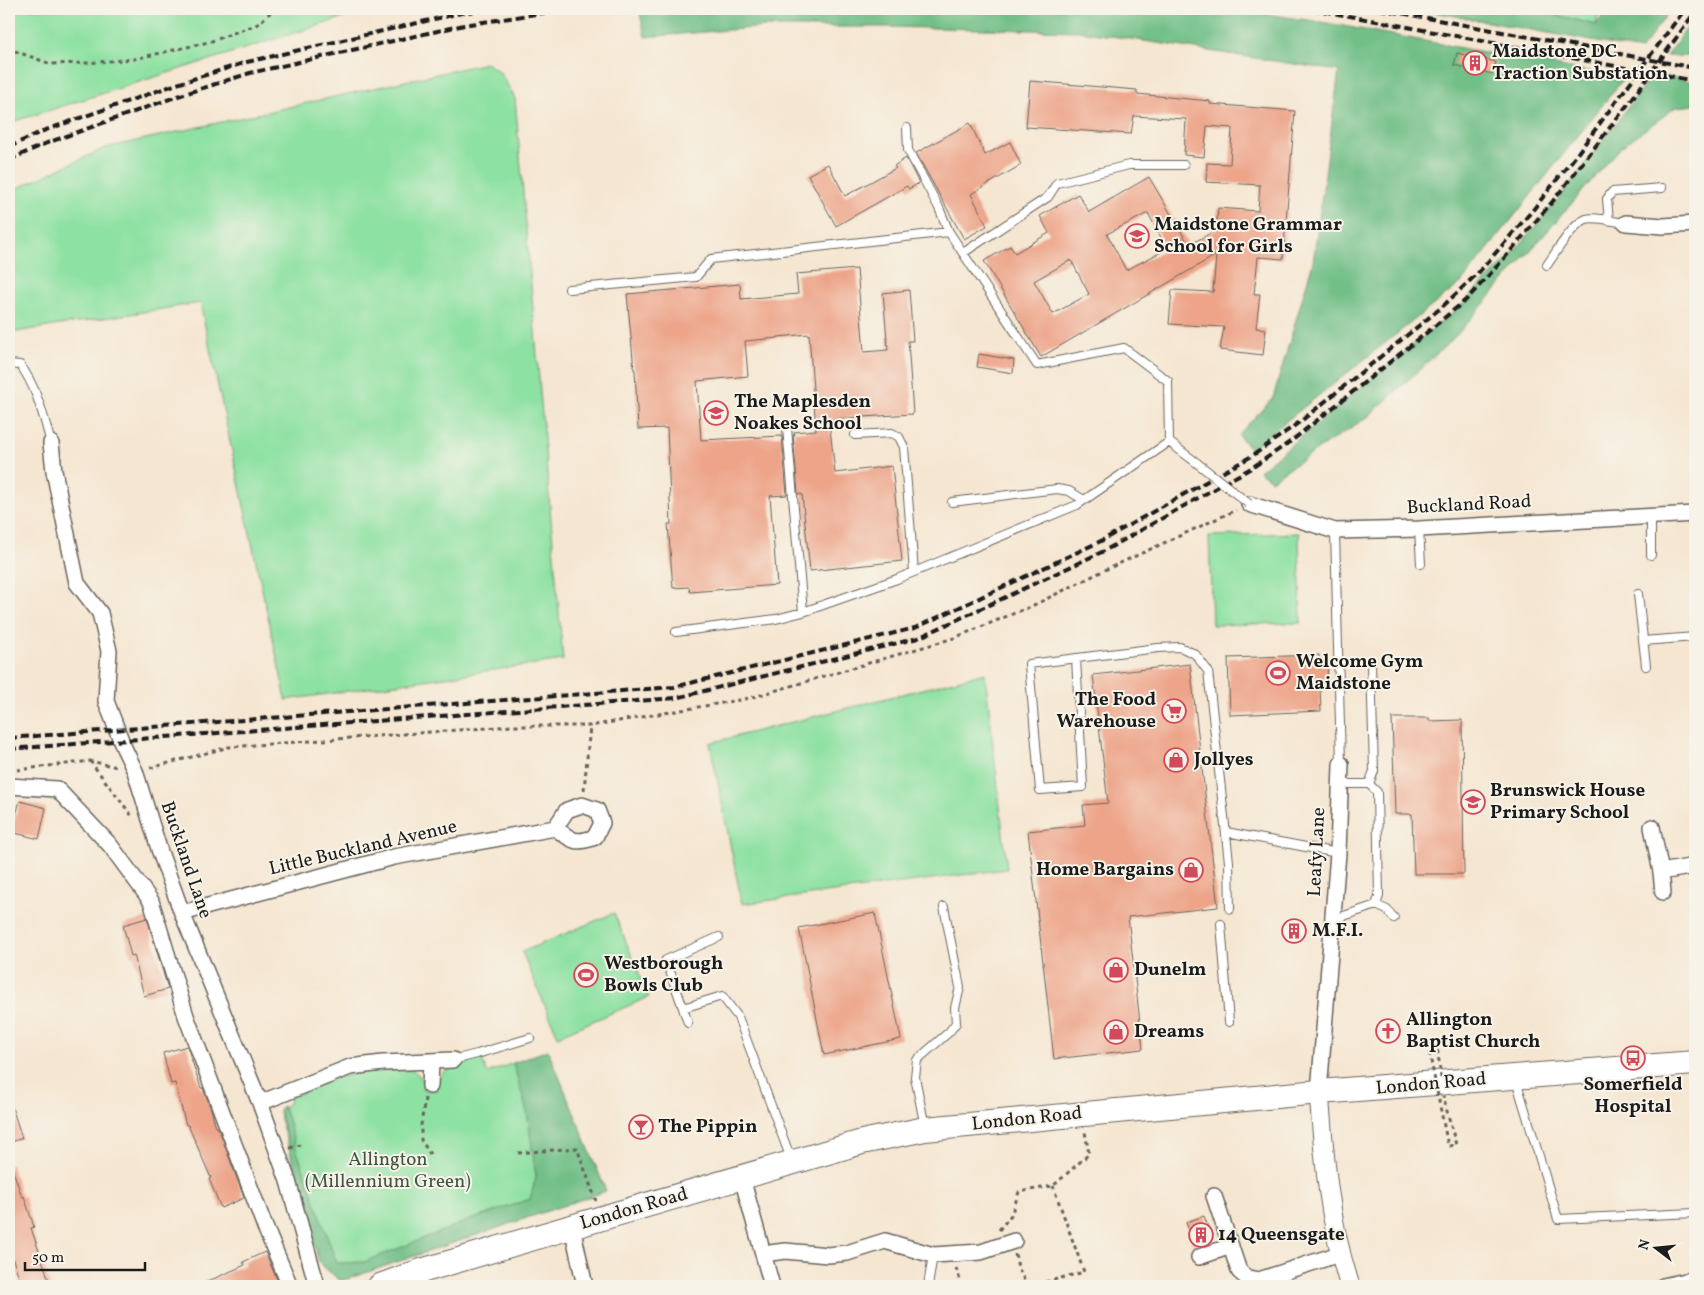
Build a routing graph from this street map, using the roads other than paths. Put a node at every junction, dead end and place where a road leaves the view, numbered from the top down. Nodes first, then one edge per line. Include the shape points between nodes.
1 (907, 128) dead end
2 (1184, 165) dead end
3 (1662, 188) dead end
4 (1609, 221) junction
5 (1626, 223) joint
6 (1695, 224) edge
7 (949, 232) junction
8 (963, 253) junction
9 (1547, 265) dead end
10 (569, 289) dead end
11 (9, 364) edge
12 (787, 428) dead end
13 (855, 435) dead end
14 (1169, 442) junction
15 (51, 443) joint
16 (1084, 500) junction
17 (952, 502) dead end
18 (1249, 504) joint
19 (1692, 514) edge
20 (1651, 516) junction
21 (1419, 529) junction
22 (1335, 530) junction
23 (1695, 531) edge
24 (1651, 556) dead end
25 (1421, 564) dead end
26 (914, 572) junction
27 (1638, 594) dead end
28 (803, 612) junction
29 (676, 632) dead end
30 (1695, 637) edge
31 (1643, 641) junction
32 (1076, 658) junction
33 (1371, 662) dead end
34 (1646, 666) dead end
35 (1341, 764) joint
36 (1340, 784) junction
37 (1369, 784) junction
38 (9, 786) edge
39 (555, 828) junction
40 (1652, 828) dead end
41 (1226, 832) junction
42 (1338, 853) junction
43 (1695, 866) edge
44 (1662, 872) junction
45 (1663, 892) dead end
46 (1376, 905) junction
47 (944, 907) dead end
48 (1230, 909) dead end
49 (182, 913) junction
50 (1394, 918) dead end
51 (1332, 920) junction
52 (1221, 924) dead end
53 (719, 937) dead end
54 (683, 1008) junction
55 (1229, 1022) dead end
56 (688, 1023) dead end
57 (530, 1038) dead end
58 (453, 1060) joint
59 (431, 1062) junction
60 (1695, 1063) edge
61 (1516, 1077) junction
62 (430, 1086) road end
63 (1319, 1092) junction
64 (260, 1103) junction
65 (925, 1129) junction
66 (793, 1163) junction
67 (742, 1178) junction
68 (1214, 1196) dead end
69 (1695, 1213) edge
70 (572, 1227) junction
71 (1231, 1246) junction
72 (1014, 1247) road end
73 (763, 1254) junction
74 (1339, 1254) junction
75 (933, 1255) junction
76 (1200, 1257) dead end
77 (1695, 1279) edge
78 (290, 1286) edge
79 (317, 1286) edge
80 (380, 1286) edge
81 (585, 1286) edge
82 (772, 1286) edge
83 (928, 1286) edge
84 (1350, 1286) edge
85 (1663, 1286) edge

1 - 7 lane via 908,150
2 - 8 lane via 1129,165 1057,183 1048,197
3 - 4 lane via 1612,192 1607,199
4 - 5 lane
4 - 9 lane via 1586,219 1577,225
5 - 6 street
7 - 8 lane
7 - 10 lane via 711,259 696,277
8 - 14 lane via 1037,365 1124,348 1168,381
11 - 15 lane via 20,365 26,373 44,415
12 - 28 lane
13 - 26 lane via 892,433 899,437 904,447
14 - 16 lane
14 - 18 lane, bridge
15 - 49 street, Buckland Lane via 77,583 100,613 109,651 106,701 135,771
16 - 17 lane via 1069,491 1057,489
16 - 26 lane
18 - 22 street, Buckland Road
19 - 20 street, Buckland Road
19 - 23 lane
20 - 21 street, Buckland Road
20 - 24 lane
21 - 22 street, Buckland Road
21 - 25 lane
22 - 35 lane
26 - 28 lane
27 - 31 lane
28 - 29 lane via 776,619
30 - 31 lane
31 - 34 lane
32 - 32 lane via 1084,787 1040,790 1029,664
32 - 41 lane via 1180,647 1195,654 1208,671
33 - 37 lane via 1374,771
35 - 36 street, Leafy Lane
36 - 37 lane
36 - 42 street, Leafy Lane
37 - 46 lane via 1377,792 1379,896
38 - 78 street via 57,789 110,844 151,901 186,1016
39 - 39 street via 582,842 595,837 602,823 597,810 582,805 568,810
39 - 49 street, Little Buckland Avenue via 394,857
40 - 44 street
41 - 42 lane
41 - 48 lane
42 - 51 street, Leafy Lane
43 - 44 street
44 - 45 street
46 - 50 lane
46 - 51 lane
47 - 65 lane via 960,987 955,1008 956,1023 917,1060 915,1077
49 - 64 street, Buckland Lane
51 - 63 street, Leafy Lane
52 - 55 lane
53 - 54 lane via 666,960
54 - 56 lane
54 - 66 lane via 722,996 738,1018
57 - 58 lane
58 - 59 street
59 - 62 street
59 - 64 street via 350,1067
60 - 61 main road, London Road
61 - 63 main road, London Road
61 - 69 lane via 1558,1219
63 - 65 main road, London Road
63 - 74 street via 1325,1172
64 - 79 street, Buckland Lane via 288,1181
65 - 66 main road, London Road via 862,1142
66 - 67 main road, London Road
67 - 70 main road, London Road
67 - 73 street
68 - 71 street
70 - 80 main road, London Road
70 - 81 street
71 - 74 street via 1239,1271 1247,1278 1260,1280
71 - 76 street
72 - 75 street
73 - 75 street via 785,1251 828,1256 885,1241
73 - 82 street
74 - 84 street
75 - 83 lane
77 - 85 street

